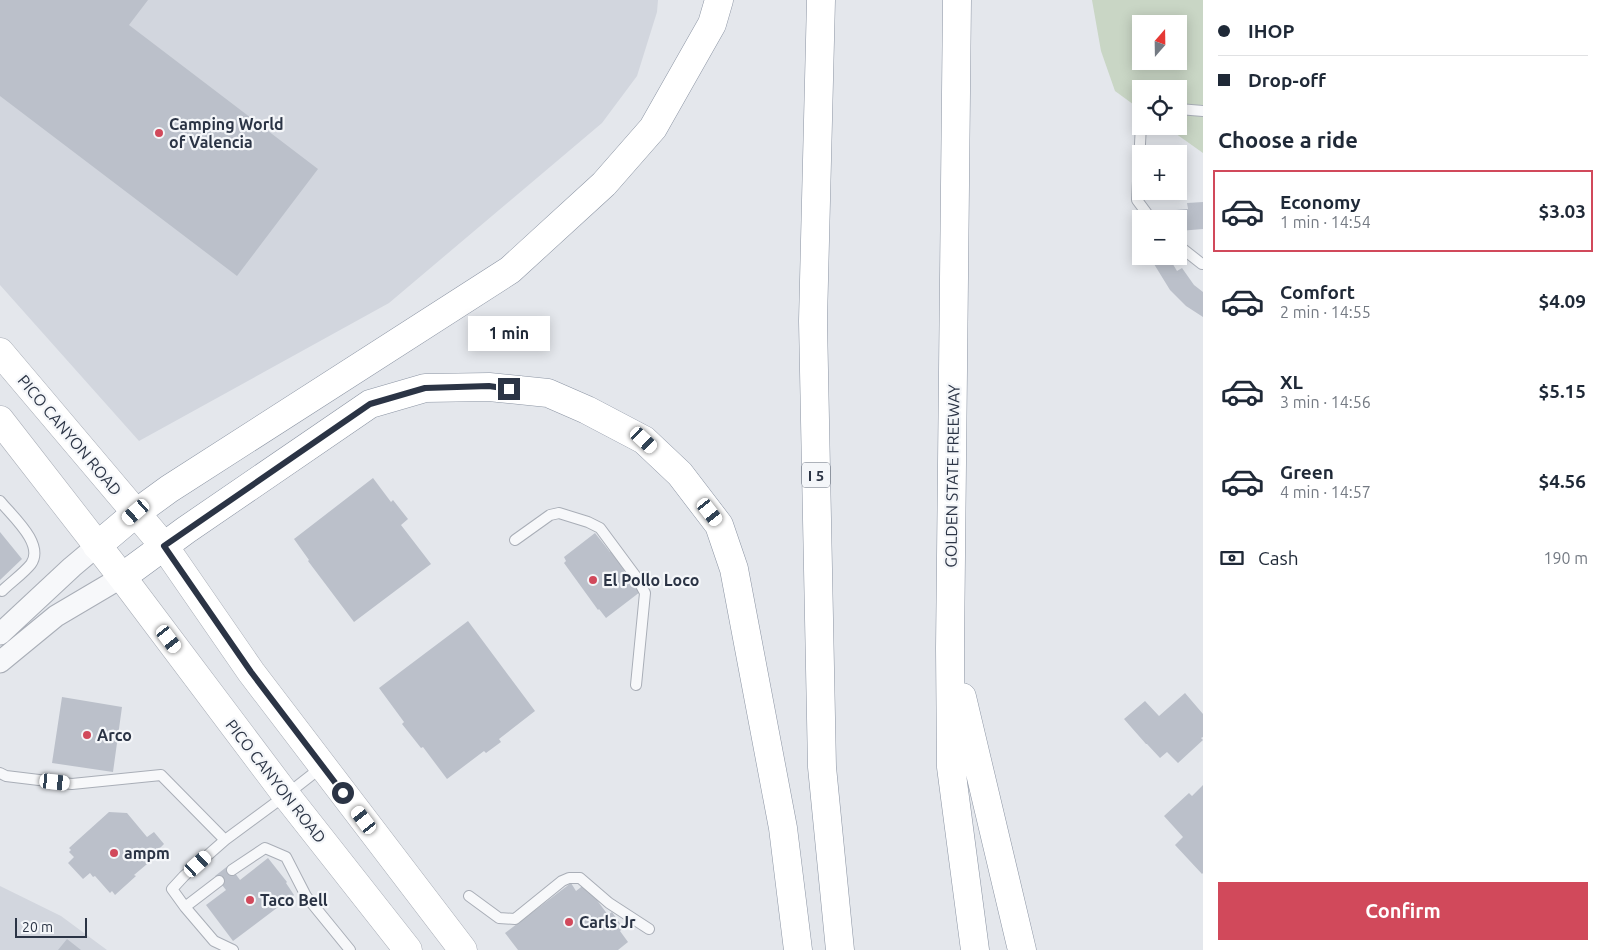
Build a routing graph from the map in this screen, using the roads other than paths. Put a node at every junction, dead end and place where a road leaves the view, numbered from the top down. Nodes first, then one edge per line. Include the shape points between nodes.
1 (719, 0) edge
2 (821, 0) edge
3 (957, 0) edge
4 (1187, 109) edge
5 (1203, 110) edge
6 (1140, 135) edge
7 (1144, 210) edge
8 (1187, 252) edge
9 (1202, 264) edge
10 (0, 352) edge
11 (0, 420) edge
12 (0, 501) edge
13 (136, 512) junction
14 (515, 540) dead end
15 (97, 546) junction
16 (164, 546) junction
17 (122, 577) junction
18 (2, 590) dead end
19 (0, 634) edge
20 (950, 649) junction
21 (0, 662) edge
22 (636, 685) dead end
23 (323, 766) junction
24 (0, 772) edge
25 (286, 795) junction
26 (225, 840) junction
27 (232, 870) dead end
28 (219, 881) dead end
29 (469, 896) dead end
30 (185, 907) junction
31 (649, 929) dead end
32 (233, 950) edge
33 (350, 950) edge
34 (408, 950) edge
35 (463, 950) edge
36 (798, 950) edge
37 (840, 950) edge
38 (975, 950) edge
39 (1022, 950) edge

1 - 13 main road via 712,24 653,128 604,184 510,270
2 - 37 main road, I 5 via 813,321 822,767
3 - 20 main road, GOLDEN STATE FREEWAY
4 - 5 lane
6 - 7 lane via 1136,200
8 - 9 lane
10 - 13 main road, PICO CANYON ROAD
11 - 15 main road, PICO CANYON ROAD
12 - 18 lane via 31,539 34,550 32,563
13 - 15 main road
13 - 16 main road, PICO CANYON ROAD
14 - 22 lane via 550,515 559,513 600,528 645,593
15 - 17 main road, PICO CANYON ROAD
15 - 19 street
16 - 17 main road
16 - 23 main road, PICO CANYON ROAD via 251,672
16 - 36 main road via 370,404 425,388 489,386 548,393 644,440 680,474 719,525 734,570 783,828
17 - 21 street via 56,616
17 - 25 main road, PICO CANYON ROAD
20 - 38 main road, GOLDEN STATE FREEWAY via 952,767
20 - 39 main road
23 - 25 lane
23 - 35 main road, PICO CANYON ROAD
24 - 26 lane via 6,776 72,784 161,775
25 - 26 lane
25 - 34 main road, PICO CANYON ROAD
26 - 30 lane via 172,889
27 - 33 lane via 265,848 286,857 306,896
28 - 30 lane
29 - 31 lane via 499,918 515,919 562,881 580,878 609,903
30 - 32 lane via 214,941

